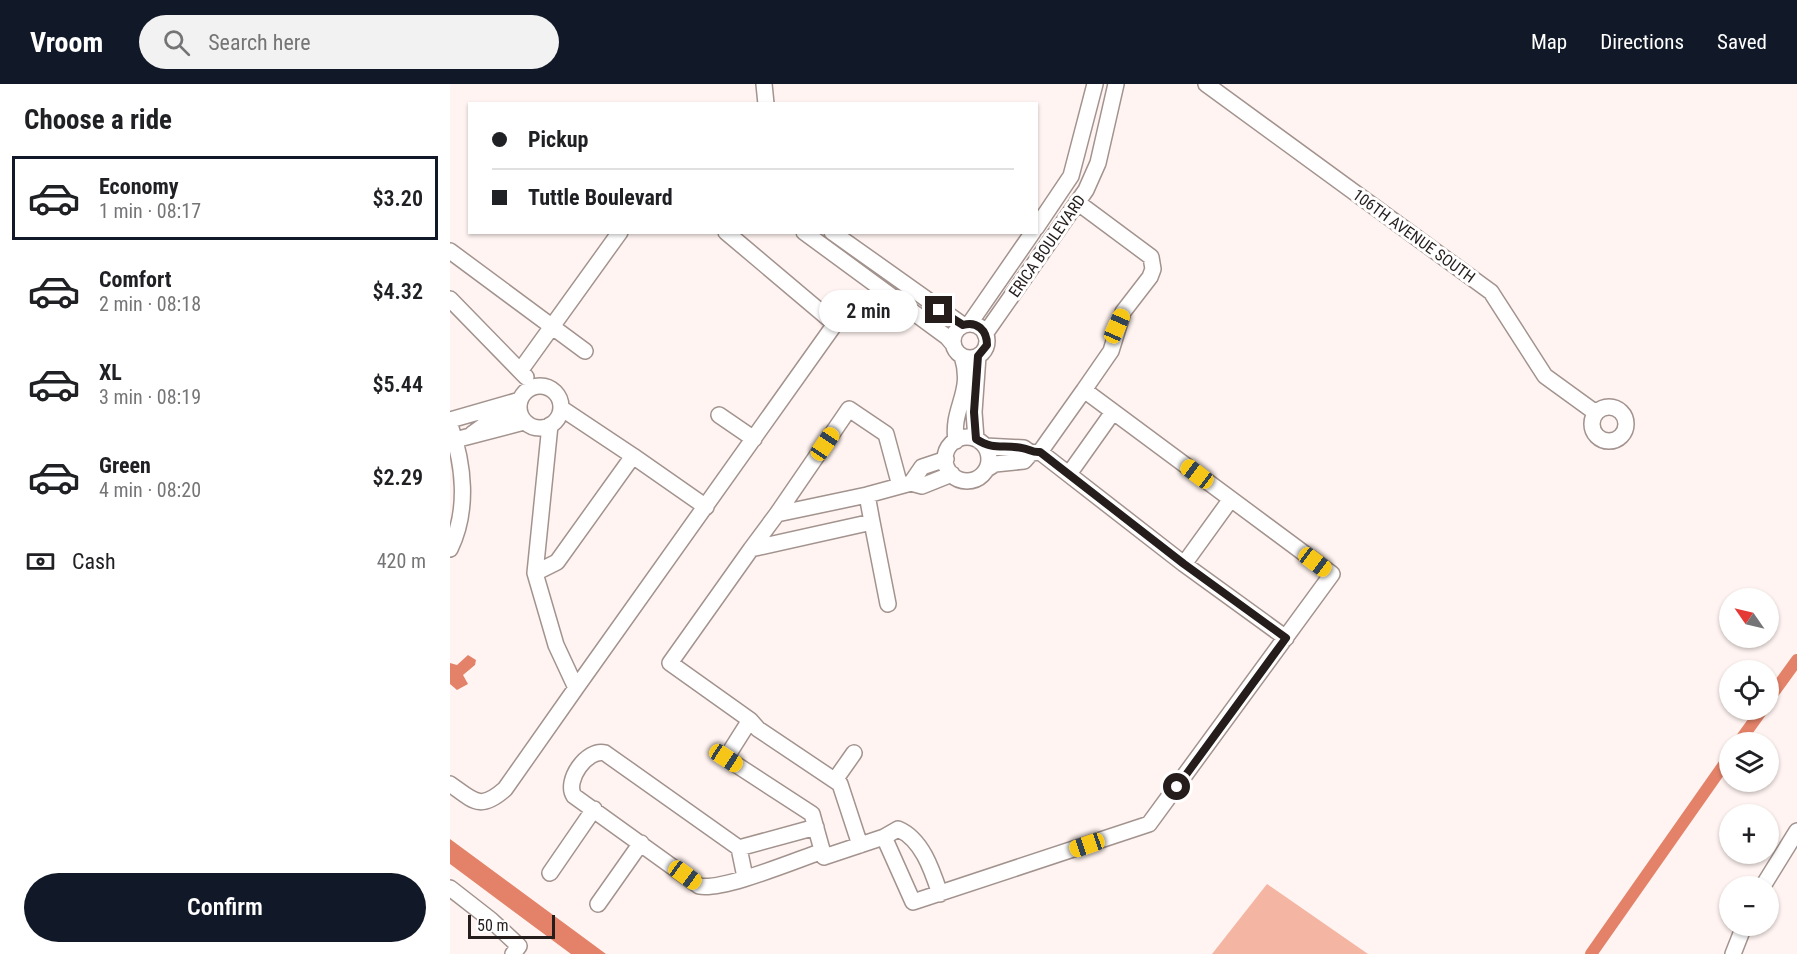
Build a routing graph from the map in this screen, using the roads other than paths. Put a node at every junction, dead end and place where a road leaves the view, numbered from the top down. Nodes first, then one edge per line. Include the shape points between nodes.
1 (764, 84) edge
2 (1095, 84) edge
3 (1116, 84) edge
4 (1206, 84) edge
5 (766, 102) edge
6 (1077, 202) junction
7 (1038, 225) edge
8 (619, 234) edge
9 (728, 234) edge
10 (807, 234) edge
11 (835, 234) edge
12 (1032, 234) edge
13 (450, 251) edge
14 (450, 299) edge
15 (966, 324) junction
16 (552, 327) junction
17 (986, 334) junction
18 (957, 350) junction
19 (585, 351) dead end
20 (978, 356) junction
21 (520, 371) junction
22 (534, 386) junction
23 (1084, 390) junction
24 (561, 408) junction
25 (1113, 411) junction
26 (521, 412) junction
27 (1596, 413) dead end
28 (719, 415) dead end
29 (450, 420) edge
30 (450, 425) edge
31 (550, 425) junction
32 (754, 439) junction
33 (462, 440) junction
34 (956, 441) junction
35 (981, 443) junction
36 (1036, 452) junction
37 (633, 456) junction
38 (946, 459) junction
39 (987, 469) junction
40 (952, 474) junction
41 (1069, 474) junction
42 (906, 485) junction
43 (867, 495) junction
44 (1231, 499) junction
45 (706, 507) junction
46 (777, 514) junction
47 (872, 522) junction
48 (450, 549) edge
49 (751, 549) junction
50 (1184, 564) junction
51 (535, 573) junction
52 (888, 604) dead end
53 (1286, 638) junction
54 (576, 688) junction
55 (750, 720) junction
56 (854, 753) dead end
57 (835, 780) junction
58 (450, 784) edge
59 (594, 809) junction
60 (816, 827) junction
61 (1797, 831) edge
62 (884, 837) junction
63 (641, 843) junction
64 (860, 845) junction
65 (739, 848) junction
66 (823, 851) junction
67 (550, 873) dead end
68 (1769, 876) edge
69 (745, 877) junction
70 (450, 888) edge
71 (940, 894) junction
72 (598, 904) dead end
73 (1740, 936) edge
74 (516, 950) edge
75 (1733, 954) edge

1 - 5 street
2 - 7 street, ERICA BOULEVARD via 1071,176
3 - 6 street, ERICA BOULEVARD via 1098,163
4 - 27 street, 106TH AVENUE SOUTH via 1491,292 1545,376
6 - 17 street, ERICA BOULEVARD
6 - 23 street via 1151,258 1153,269 1123,312 1111,351
8 - 16 street
9 - 32 street via 835,324
10 - 18 street via 947,337
11 - 15 street
12 - 15 street, ERICA BOULEVARD
13 - 16 street
14 - 21 street
15 - 17 street via 979,326
15 - 18 street via 954,333
16 - 19 street
16 - 21 street
17 - 20 street via 987,345
18 - 20 street via 969,358
18 - 34 street via 967,380 955,422
20 - 35 street via 974,412
21 - 22 street
22 - 24 street via 554,390
22 - 26 street via 528,389
23 - 25 street
23 - 36 street
24 - 31 street
24 - 37 street
25 - 41 street
25 - 44 street
26 - 29 street
26 - 31 street via 536,427
26 - 33 street via 490,421
28 - 32 street
30 - 33 street
31 - 51 street
32 - 45 street
33 - 48 street via 460,519
34 - 35 street via 962,438
34 - 38 street
35 - 36 street
35 - 39 street via 989,455
36 - 39 street via 1024,461 995,464
36 - 41 street
37 - 45 street
37 - 51 street via 557,562
38 - 40 street
38 - 42 street via 922,467
39 - 40 street via 970,481
40 - 42 street via 922,486
41 - 50 street
42 - 43 street
42 - 46 street via 886,434 849,409
43 - 46 street
43 - 47 street
44 - 50 street
44 - 53 street via 1332,574
45 - 54 street
46 - 49 street
47 - 49 street
47 - 52 street
49 - 55 street via 670,663
50 - 53 street
51 - 54 street via 556,645
53 - 71 street via 1149,824
54 - 58 street via 506,789 494,799 483,804 474,801
55 - 57 street
55 - 60 street via 726,758 812,814
56 - 57 street
57 - 64 street via 840,784
59 - 63 street
59 - 65 street via 574,796 571,782 589,754 598,751
59 - 67 street
60 - 65 street
60 - 66 street
61 - 68 street
62 - 64 street
62 - 71 street via 898,830 909,834 934,875
62 - 71 street via 913,902
63 - 69 street via 699,886 707,888
63 - 72 street
64 - 66 street via 824,856
65 - 69 street
66 - 69 street
70 - 74 street via 491,920
73 - 75 street

